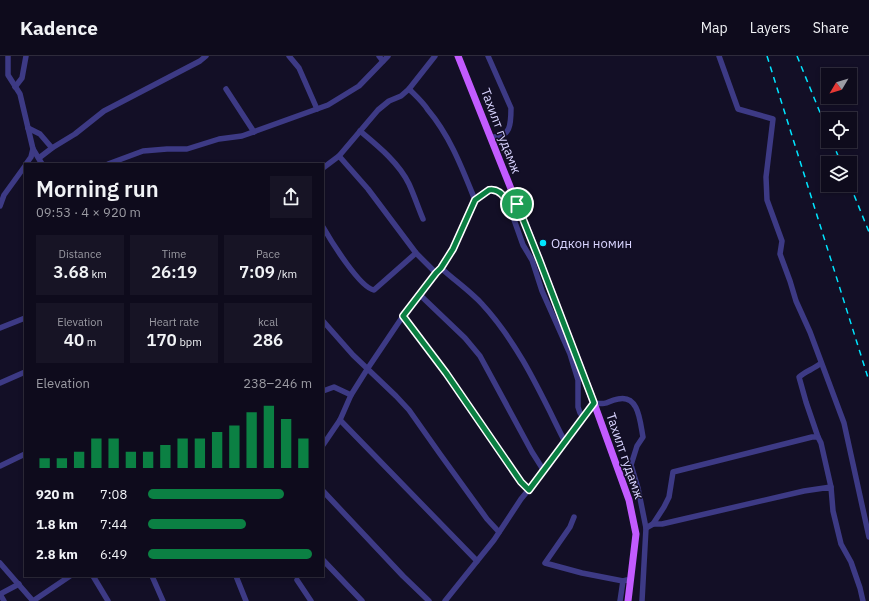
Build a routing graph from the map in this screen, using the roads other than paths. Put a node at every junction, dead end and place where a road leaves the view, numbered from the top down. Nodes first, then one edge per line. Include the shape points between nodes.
1 (8, 56) edge
2 (26, 56) edge
3 (206, 56) edge
4 (288, 56) edge
5 (379, 56) edge
6 (388, 56) edge
7 (435, 56) edge
8 (458, 56) edge
9 (488, 56) edge
10 (719, 56) edge
11 (383, 61) junction
12 (15, 87) junction
13 (226, 89) dead end
14 (410, 89) junction
15 (317, 109) junction
16 (28, 128) junction
17 (360, 131) junction
18 (254, 132) junction
19 (491, 137) junction
20 (52, 148) junction
21 (33, 149) junction
22 (339, 156) junction
23 (39, 158) junction
24 (27, 163) edge
25 (42, 163) edge
26 (111, 163) edge
27 (324, 167) edge
28 (24, 168) edge
29 (475, 200) junction
30 (0, 206) edge
31 (513, 206) junction
32 (423, 219) dead end
33 (324, 229) edge
34 (416, 253) junction
35 (536, 260) junction
36 (441, 268) junction
37 (436, 273) junction
38 (420, 295) junction
39 (403, 316) junction
40 (24, 318) edge
41 (324, 322) edge
42 (0, 328) edge
43 (821, 363) junction
44 (368, 368) junction
45 (24, 372) edge
46 (0, 383) edge
47 (324, 391) edge
48 (351, 394) junction
49 (594, 403) junction
50 (584, 417) junction
51 (340, 420) junction
52 (818, 437) junction
53 (566, 442) junction
54 (324, 444) edge
55 (24, 454) edge
56 (0, 466) edge
57 (544, 471) junction
58 (832, 487) junction
59 (529, 490) junction
60 (324, 492) edge
61 (574, 517) dead end
62 (653, 524) junction
63 (646, 528) junction
64 (499, 532) junction
65 (869, 537) edge
66 (324, 561) edge
67 (477, 561) junction
68 (0, 563) edge
69 (69, 577) edge
70 (94, 577) edge
71 (152, 577) edge
72 (236, 577) edge
73 (297, 580) dead end
74 (627, 580) junction
75 (19, 584) junction
76 (0, 594) edge
77 (4, 601) edge
78 (33, 601) edge
79 (108, 601) edge
80 (164, 601) edge
81 (246, 601) edge
82 (311, 601) edge
83 (362, 601) edge
84 (429, 601) edge
85 (446, 601) edge
86 (620, 601) edge
87 (628, 601) edge
88 (642, 601) edge
89 (863, 601) edge

1 - 12 street via 8,75
2 - 12 street via 22,78
3 - 20 street via 104,111 76,134
4 - 15 street via 299,68
5 - 11 street
6 - 11 street
7 - 14 street
8 - 19 main road, Тахилт гудамж
9 - 19 street via 512,108 507,132 500,138
10 - 43 street via 738,109 773,119 766,177 767,200 782,241 780,254
11 - 15 street via 359,86
12 - 16 street via 20,94
13 - 18 street
14 - 17 street via 378,110
14 - 29 street via 429,110 445,134
15 - 18 street
16 - 20 street via 40,134
16 - 21 street
17 - 22 street
17 - 32 street via 395,163 403,174
18 - 26 street via 187,149 143,151
19 - 31 main road, Тахилт гудамж
20 - 23 street
21 - 23 street
21 - 24 street
22 - 27 street
22 - 34 street via 368,189
23 - 25 street
28 - 30 street via 4,195
29 - 31 street via 489,190 494,190 500,192
29 - 36 street via 453,249
31 - 35 main road, Тахилт гудамж
33 - 34 street via 355,274 370,289 374,290
34 - 37 street
35 - 49 main road, Тахилт гудамж
35 - 50 street via 542,291 570,354 578,380 578,407
36 - 37 street
36 - 53 street via 482,304 507,335 534,379
37 - 38 street
38 - 39 street
38 - 57 street via 480,356
39 - 44 street
39 - 59 street
40 - 42 street
41 - 44 street
43 - 52 street via 799,377
43 - 65 street via 844,423
44 - 48 street
44 - 64 street via 409,410
45 - 46 street
47 - 48 street via 334,388
48 - 51 street
49 - 50 street
49 - 63 street via 605,405 616,399 625,398 633,402 637,409 643,437 632,457 631,466
49 - 74 main road, Тахилт гудамж via 629,500 636,534
50 - 53 street
51 - 54 street
51 - 67 street
52 - 58 street
52 - 62 street via 673,472 669,496
53 - 57 street
55 - 56 street
57 - 59 street
58 - 62 street
58 - 89 street via 833,510 841,544 851,562
59 - 64 street
60 - 84 street
61 - 74 street via 570,527 544,563 582,573
62 - 63 street
63 - 88 street
64 - 67 street
66 - 83 street
67 - 85 street
68 - 75 street
69 - 78 street
70 - 79 street
71 - 80 street
72 - 81 street
73 - 82 street
74 - 86 street
74 - 87 main road, Тахилт гудамж
75 - 76 street
75 - 78 street
76 - 77 street

